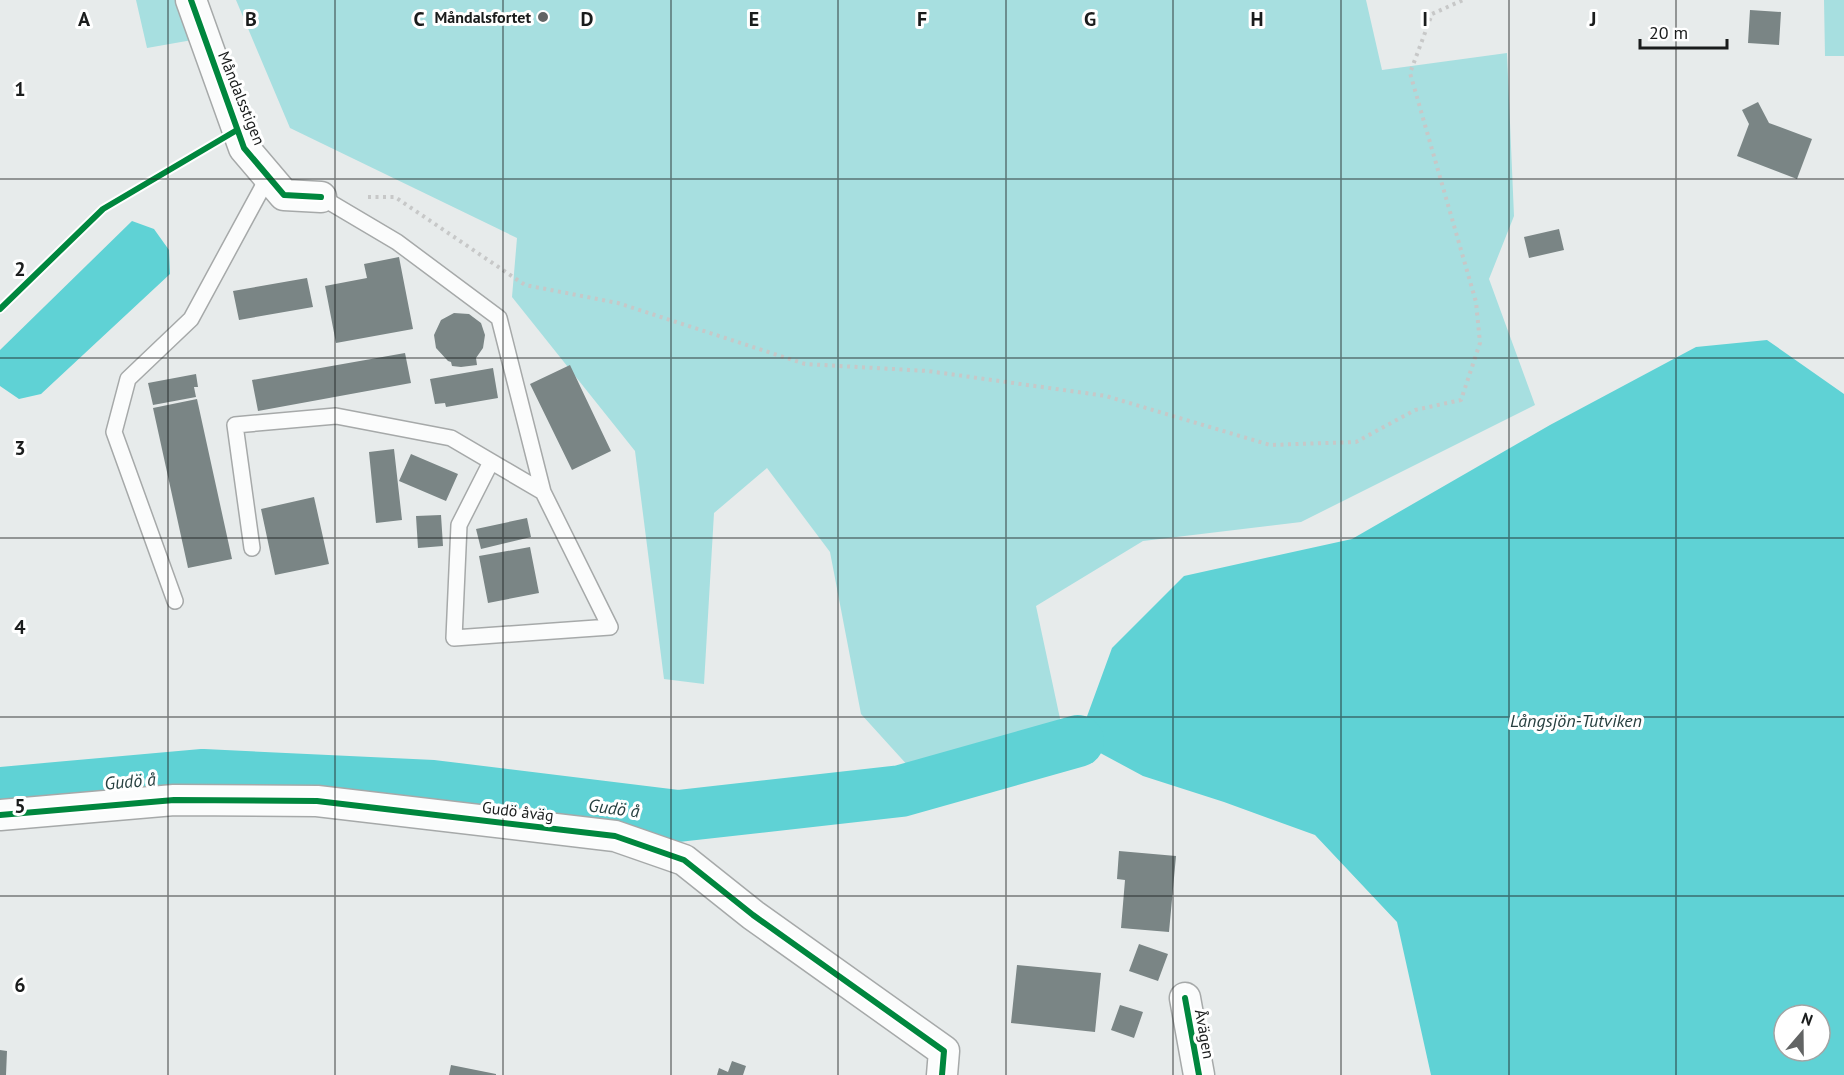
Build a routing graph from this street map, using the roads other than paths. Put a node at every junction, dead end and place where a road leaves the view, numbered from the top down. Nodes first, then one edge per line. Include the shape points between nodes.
1 (191, 0) edge
2 (268, 177) junction
3 (321, 197) joint
4 (491, 462) junction
5 (543, 492) junction
6 (252, 548) dead end
7 (175, 601) dead end
8 (0, 815) edge
9 (1185, 998) dead end
10 (942, 1075) edge
11 (1199, 1075) edge

1 - 2 street, Måndalsstigen via 244,148
2 - 3 street, Måndalsstigen via 284,195
2 - 7 lane via 191,318 128,379 114,432
3 - 5 lane via 397,242 499,318
4 - 5 lane
4 - 5 lane via 459,525 454,638 610,627
4 - 6 lane via 451,438 336,416 235,425
8 - 10 street, Gudö åväg via 174,800 317,801 615,836 684,861 944,1051
9 - 11 street, Åvägen

